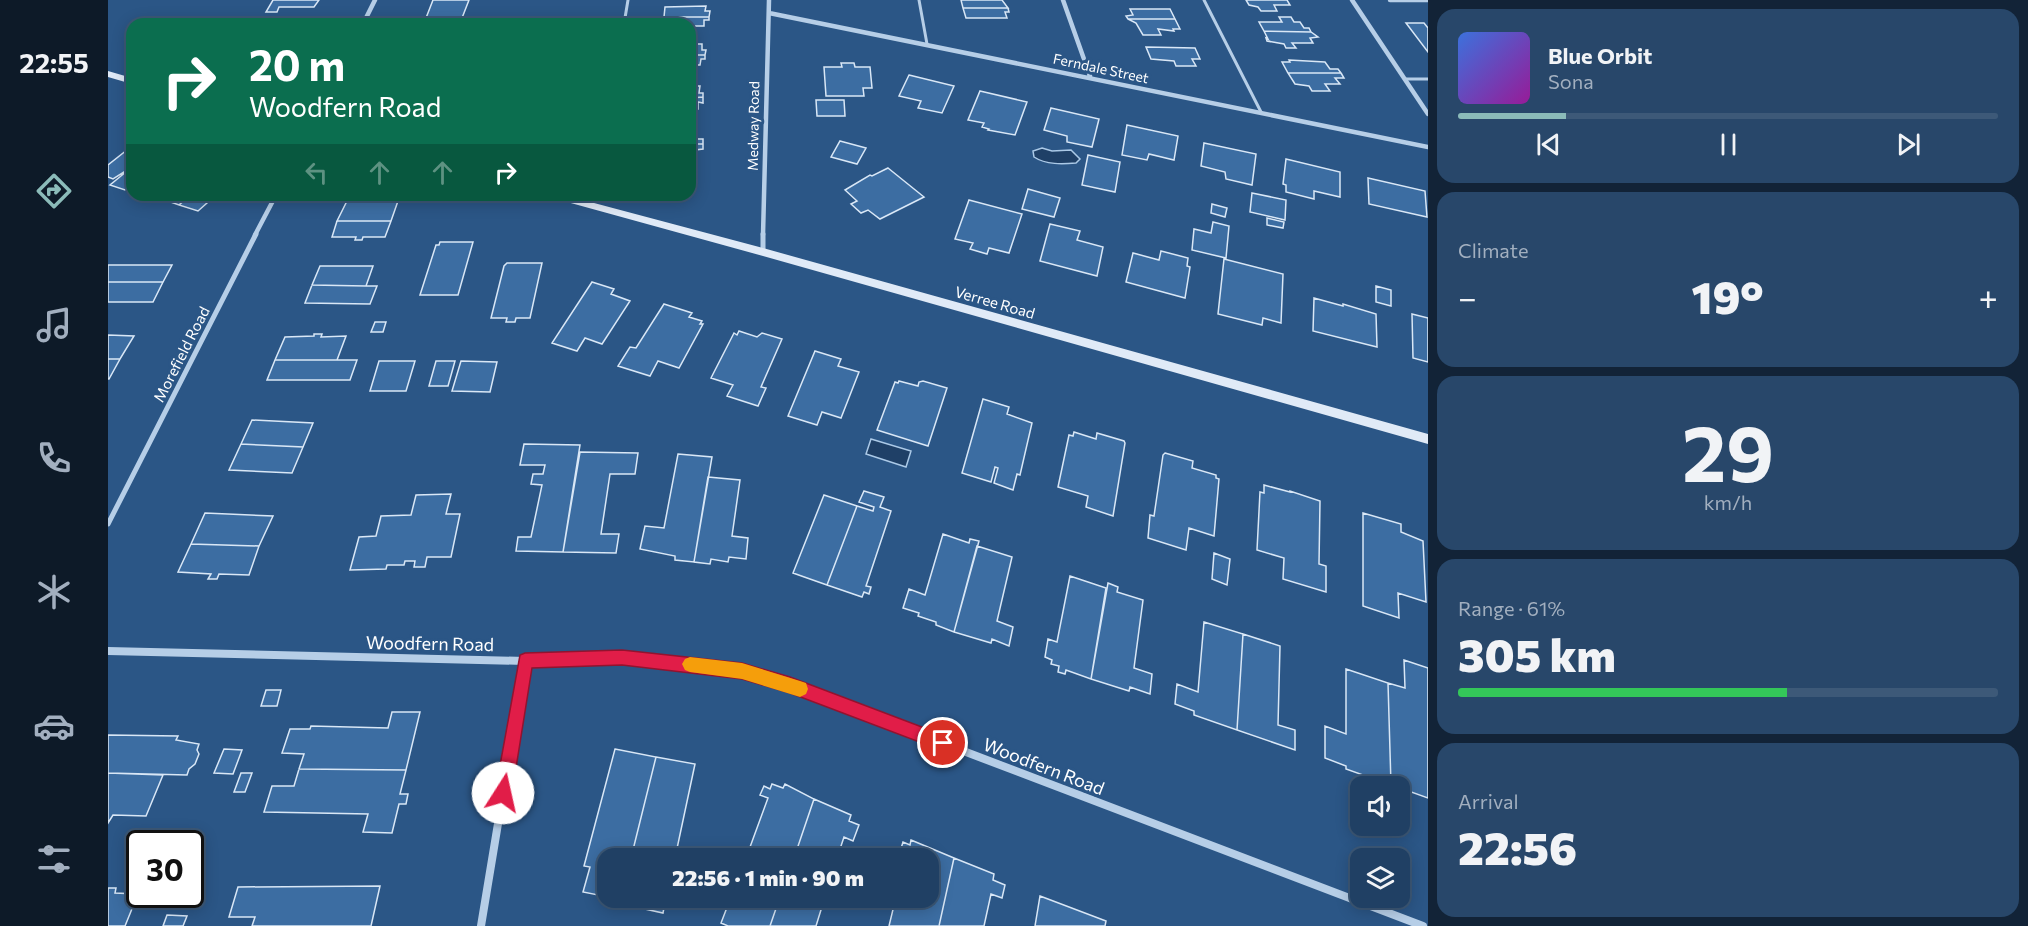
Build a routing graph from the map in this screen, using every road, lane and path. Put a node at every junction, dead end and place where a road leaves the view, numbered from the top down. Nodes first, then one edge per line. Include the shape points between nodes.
1 (375, 0) edge
2 (628, 0) edge
3 (769, 0) edge
4 (920, 0) edge
5 (1063, 0) edge
6 (1204, 0) edge
7 (1352, 0) edge
8 (1390, 0) edge
9 (1428, 0) edge
10 (769, 13) junction
11 (366, 18) edge
12 (625, 18) edge
13 (927, 44) junction
14 (108, 74) edge
15 (1090, 76) junction
16 (126, 79) edge
17 (1405, 79) junction
18 (1428, 79) edge
19 (1261, 112) junction
20 (1428, 114) edge
21 (1428, 147) edge
22 (273, 201) edge
23 (595, 201) edge
24 (764, 252) junction
25 (1428, 440) edge
26 (108, 524) edge
27 (108, 651) edge
28 (525, 661) junction
29 (481, 926) edge
30 (1423, 926) edge

1 - 11 street
2 - 12 lane
3 - 10 street, Medway Road
4 - 13 lane
5 - 15 street
6 - 19 lane
7 - 17 street
8 - 9 street
10 - 13 street, Ferndale Street
10 - 24 street, Medway Road
13 - 15 street, Ferndale Street
14 - 16 main road
15 - 19 street, Ferndale Street
17 - 18 lane
17 - 20 street
19 - 21 street, Ferndale Street
22 - 26 street, Morefield Road
23 - 24 main road, Verree Road
24 - 25 main road, Verree Road
27 - 28 street, Woodfern Road
28 - 29 street
28 - 30 street, Woodfern Road via 622,657 732,669 768,677

